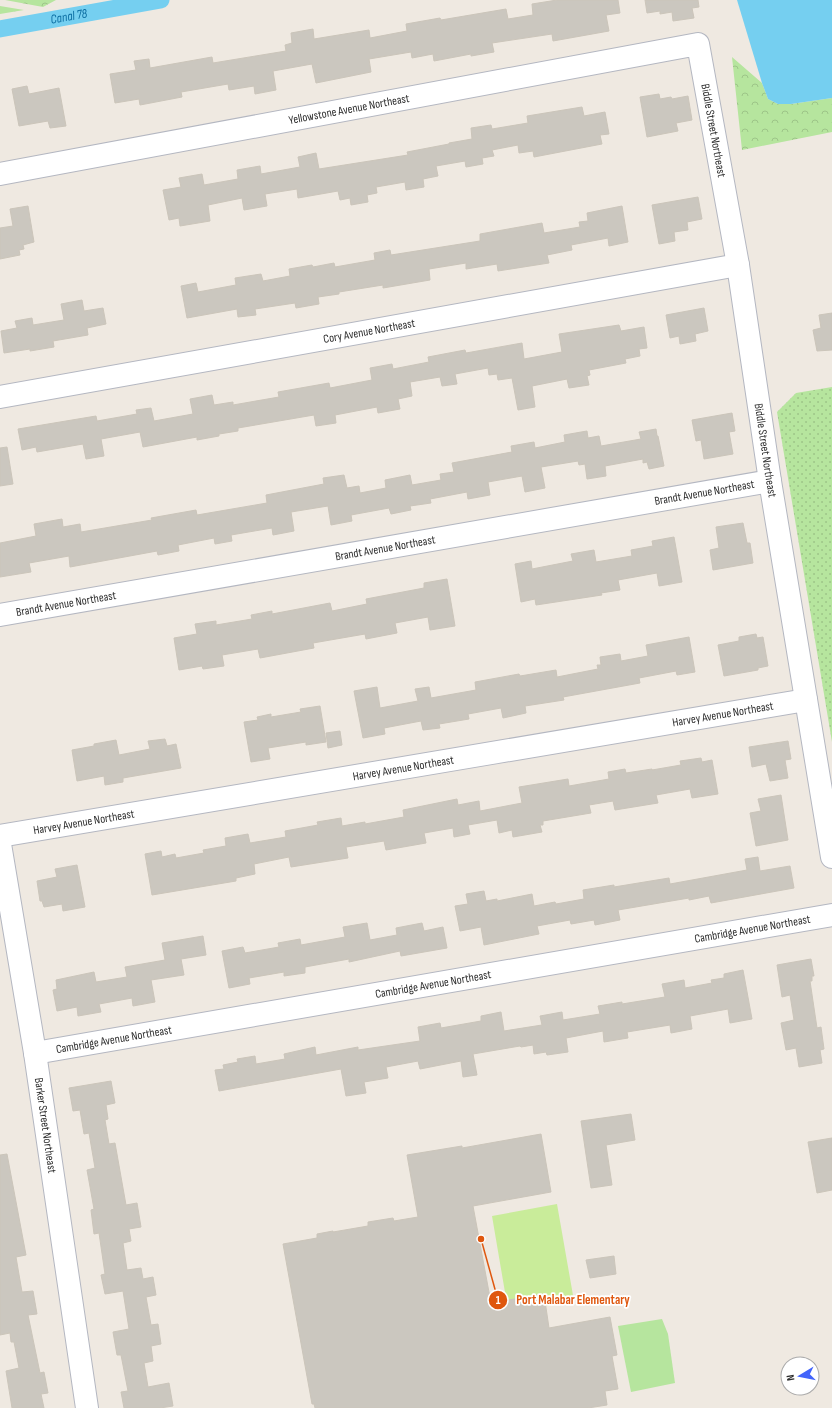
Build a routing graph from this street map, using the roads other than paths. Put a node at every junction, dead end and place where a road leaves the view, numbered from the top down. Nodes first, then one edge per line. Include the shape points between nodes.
1 (698, 44) joint
2 (0, 174) edge
3 (738, 265) junction
4 (0, 397) edge
5 (770, 481) junction
6 (0, 614) edge
7 (806, 700) junction
8 (0, 836) edge
9 (0, 844) edge
10 (832, 857) edge
11 (832, 915) edge
12 (35, 1053) junction
13 (87, 1408) edge

1 - 2 street, Yellowstone Avenue Northeast
1 - 3 street, Biddle Street Northeast
3 - 4 street, Cory Avenue Northeast
3 - 5 street, Biddle Street Northeast
5 - 6 street, Brandt Avenue Northeast
5 - 7 street, Biddle Street Northeast
7 - 8 street, Harvey Avenue Northeast
7 - 10 street, Biddle Street Northeast
9 - 12 street, Barker Street Northeast
11 - 12 street, Cambridge Avenue Northeast
12 - 13 street, Barker Street Northeast

